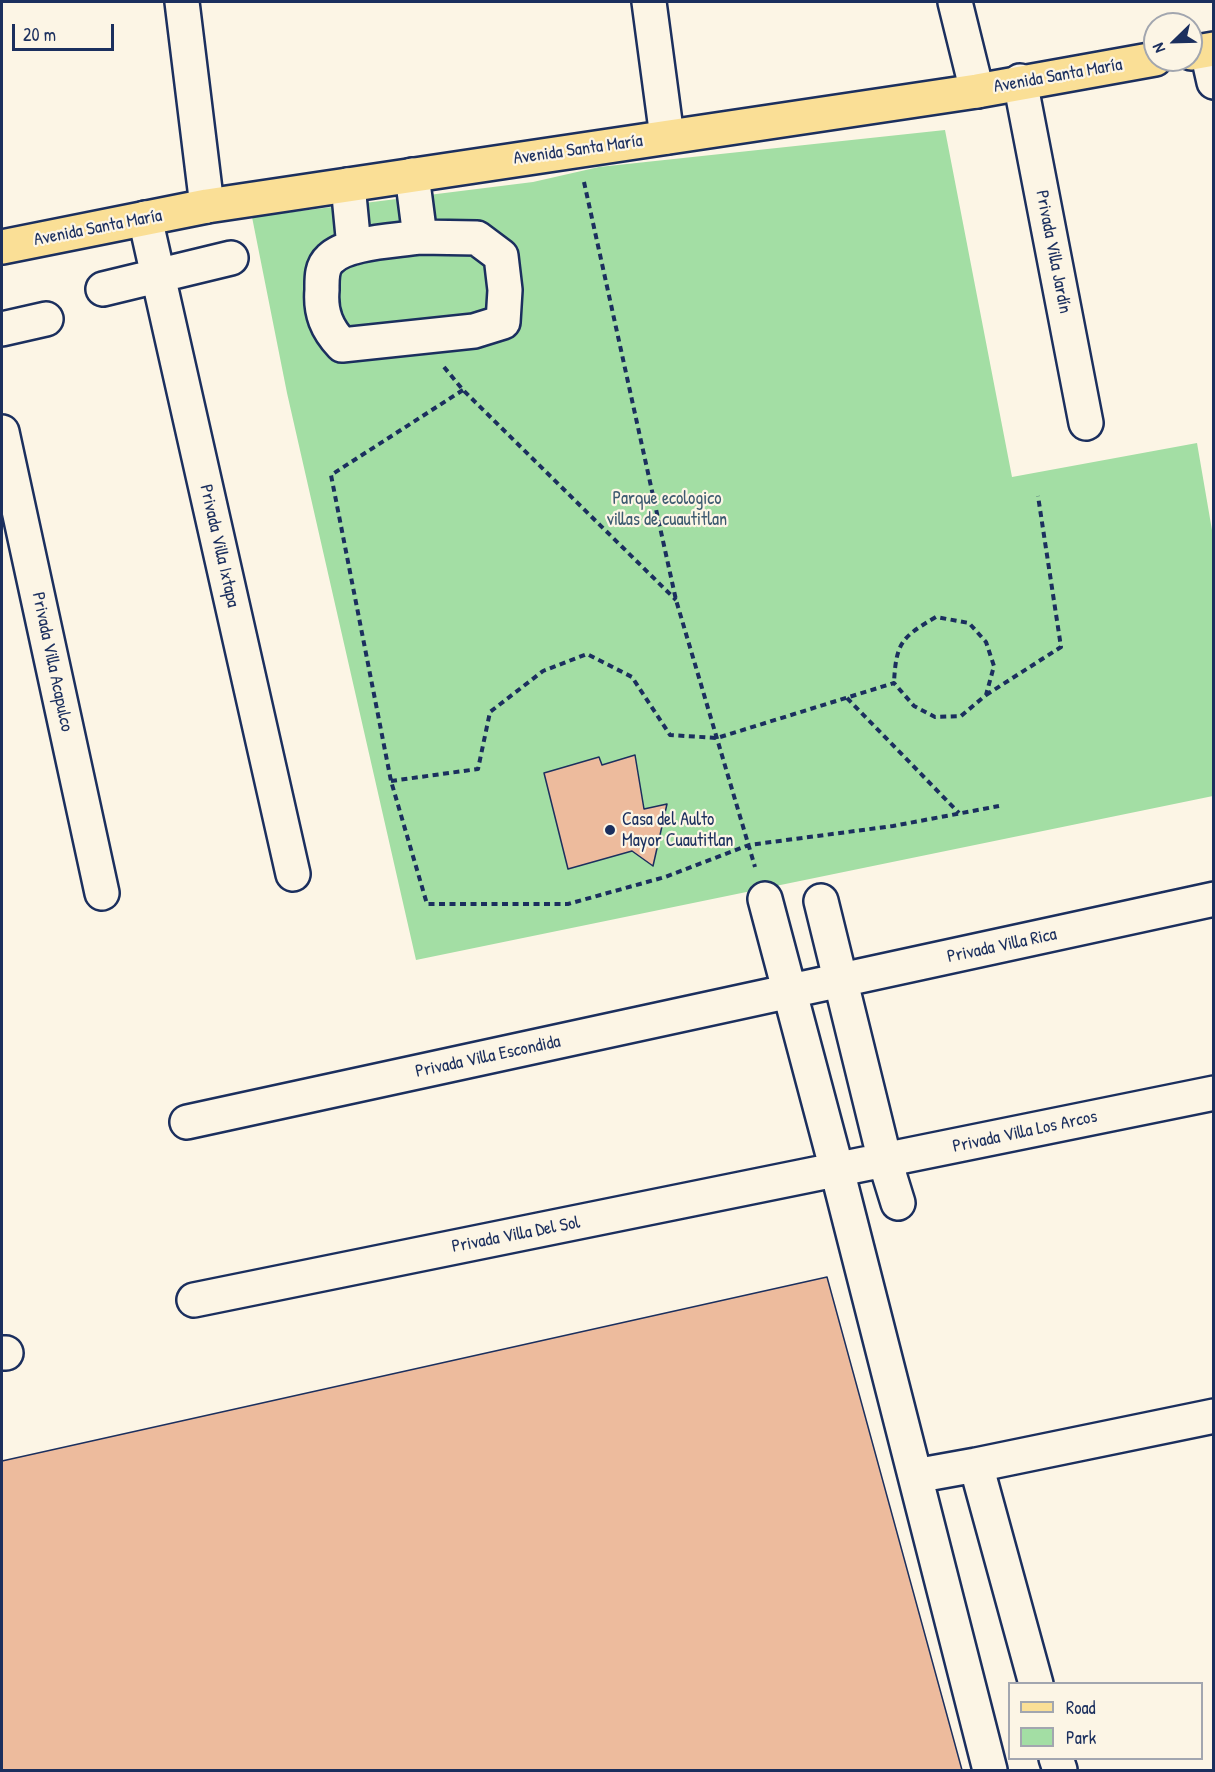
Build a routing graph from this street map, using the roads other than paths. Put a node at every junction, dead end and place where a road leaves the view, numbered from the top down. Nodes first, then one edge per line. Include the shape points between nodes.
1 (182, 2) edge
2 (650, 2) edge
3 (955, 2) edge
4 (1204, 51) edge
5 (1143, 61) edge
6 (1020, 81) junction
7 (1214, 82) edge
8 (977, 91) junction
9 (667, 137) junction
10 (412, 175) junction
11 (348, 184) junction
12 (207, 206) junction
13 (146, 218) junction
14 (420, 237) junction
15 (2, 247) edge
16 (354, 247) junction
17 (231, 258) dead end
18 (158, 275) junction
19 (103, 289) dead end
20 (46, 319) dead end
21 (2, 329) edge
22 (1086, 423) dead end
23 (2, 432) edge
24 (293, 874) dead end
25 (102, 893) dead end
26 (765, 899) road end
27 (1214, 899) edge
28 (821, 901) dead end
29 (842, 981) junction
30 (790, 993) junction
31 (1214, 1093) edge
32 (187, 1122) dead end
33 (885, 1161) junction
34 (837, 1170) junction
35 (898, 1203) dead end
36 (194, 1300) dead end
37 (1214, 1416) edge
38 (976, 1464) junction
39 (915, 1476) junction
40 (1036, 1682) edge
41 (990, 1770) edge

1 - 12 street
2 - 9 street
3 - 8 street
4 - 7 street
5 - 6 main road, Avenida Santa María
6 - 8 main road, Avenida Santa María
6 - 22 street, Privada Villa Jardín
8 - 9 main road, Avenida Santa María
9 - 10 main road, Avenida Santa María
10 - 11 main road, Avenida Santa María
10 - 14 street
11 - 12 main road, Avenida Santa María
11 - 16 street
12 - 13 main road, Avenida Santa María
13 - 15 main road, Avenida Santa María
13 - 18 street, Privada Villa Ixtapa
14 - 16 street
14 - 16 street via 477,238 501,256 503,322 474,331 342,345 329,331 321,304 323,269 330,259
17 - 18 street
18 - 19 street
18 - 24 street, Privada Villa Ixtapa
20 - 21 street
23 - 25 street, Privada Villa Acapulco
26 - 30 street
27 - 29 street, Privada Villa Rica
28 - 29 street
29 - 30 street, Privada Villa Rica
29 - 33 street
30 - 32 street, Privada Villa Escondida
30 - 34 street
31 - 33 street, Privada Villa Los Arcos
33 - 34 street, Privada Villa Los Arcos
33 - 35 street
34 - 36 street, Privada Villa Del Sol
34 - 39 street
37 - 38 street
38 - 39 street
38 - 40 street
39 - 41 street

